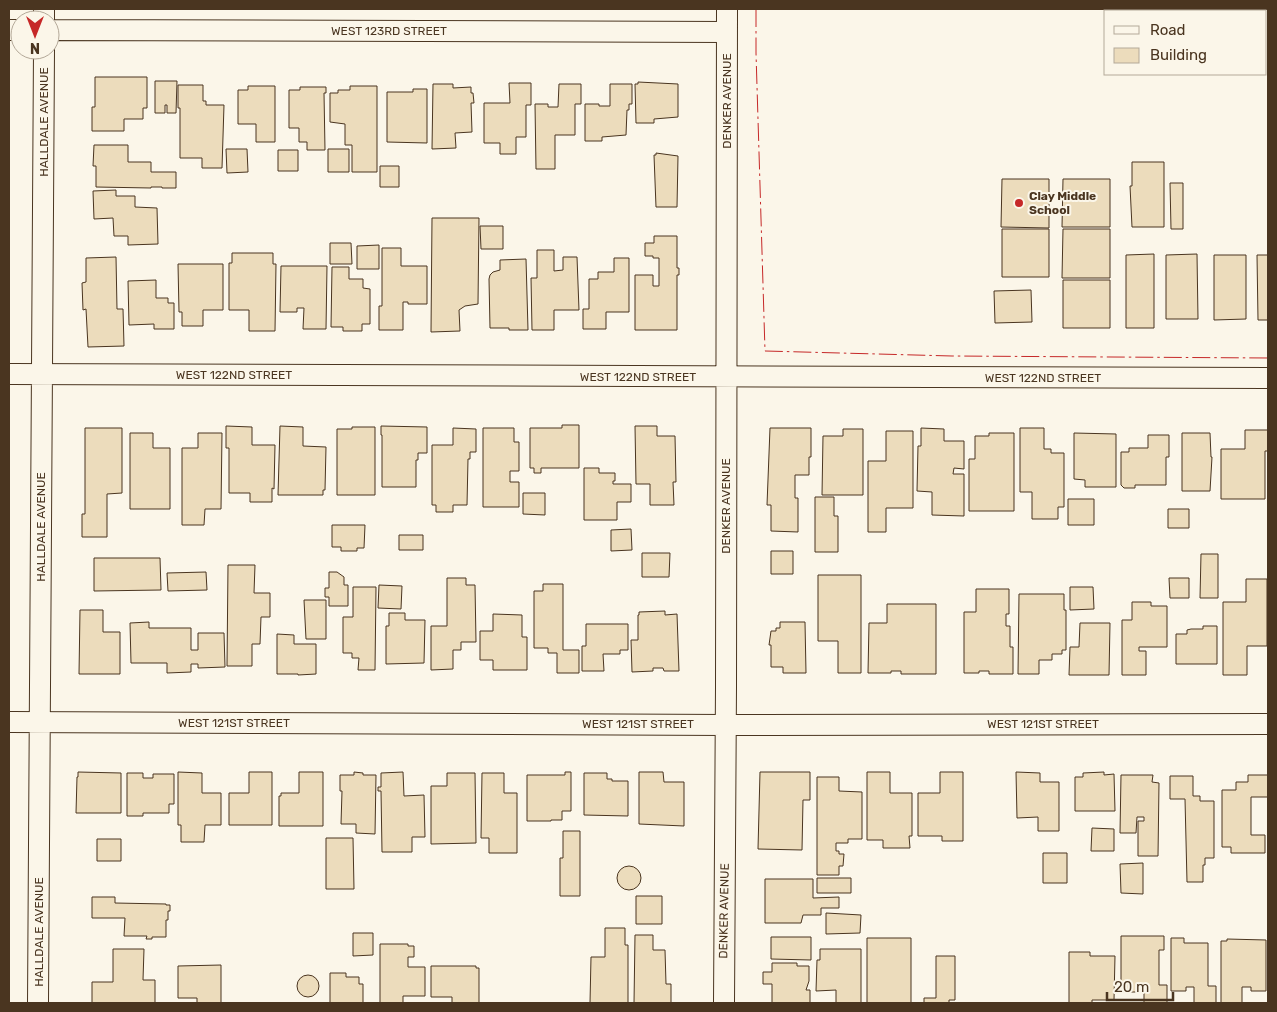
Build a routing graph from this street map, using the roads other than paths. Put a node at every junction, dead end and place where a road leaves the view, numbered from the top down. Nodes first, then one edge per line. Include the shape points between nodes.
1 (728, 9) edge
2 (60, 30) edge
3 (727, 32) junction
4 (44, 60) edge
5 (9, 374) edge
6 (42, 374) junction
7 (726, 377) junction
8 (1268, 378) edge
9 (9, 722) edge
10 (40, 722) junction
11 (1268, 724) edge
12 (726, 725) junction
13 (38, 1003) edge
14 (724, 1003) edge

1 - 3 street, DENKER AVENUE
2 - 3 street, WEST 123RD STREET
3 - 7 street, DENKER AVENUE
4 - 6 street, HALLDALE AVENUE
5 - 6 street, WEST 122ND STREET
6 - 7 street, WEST 122ND STREET
6 - 10 street, HALLDALE AVENUE
7 - 8 street, WEST 122ND STREET
7 - 12 street, DENKER AVENUE
9 - 10 street, WEST 121ST STREET
10 - 12 street, WEST 121ST STREET
10 - 13 street, HALLDALE AVENUE
11 - 12 street, WEST 121ST STREET
12 - 14 street, DENKER AVENUE

